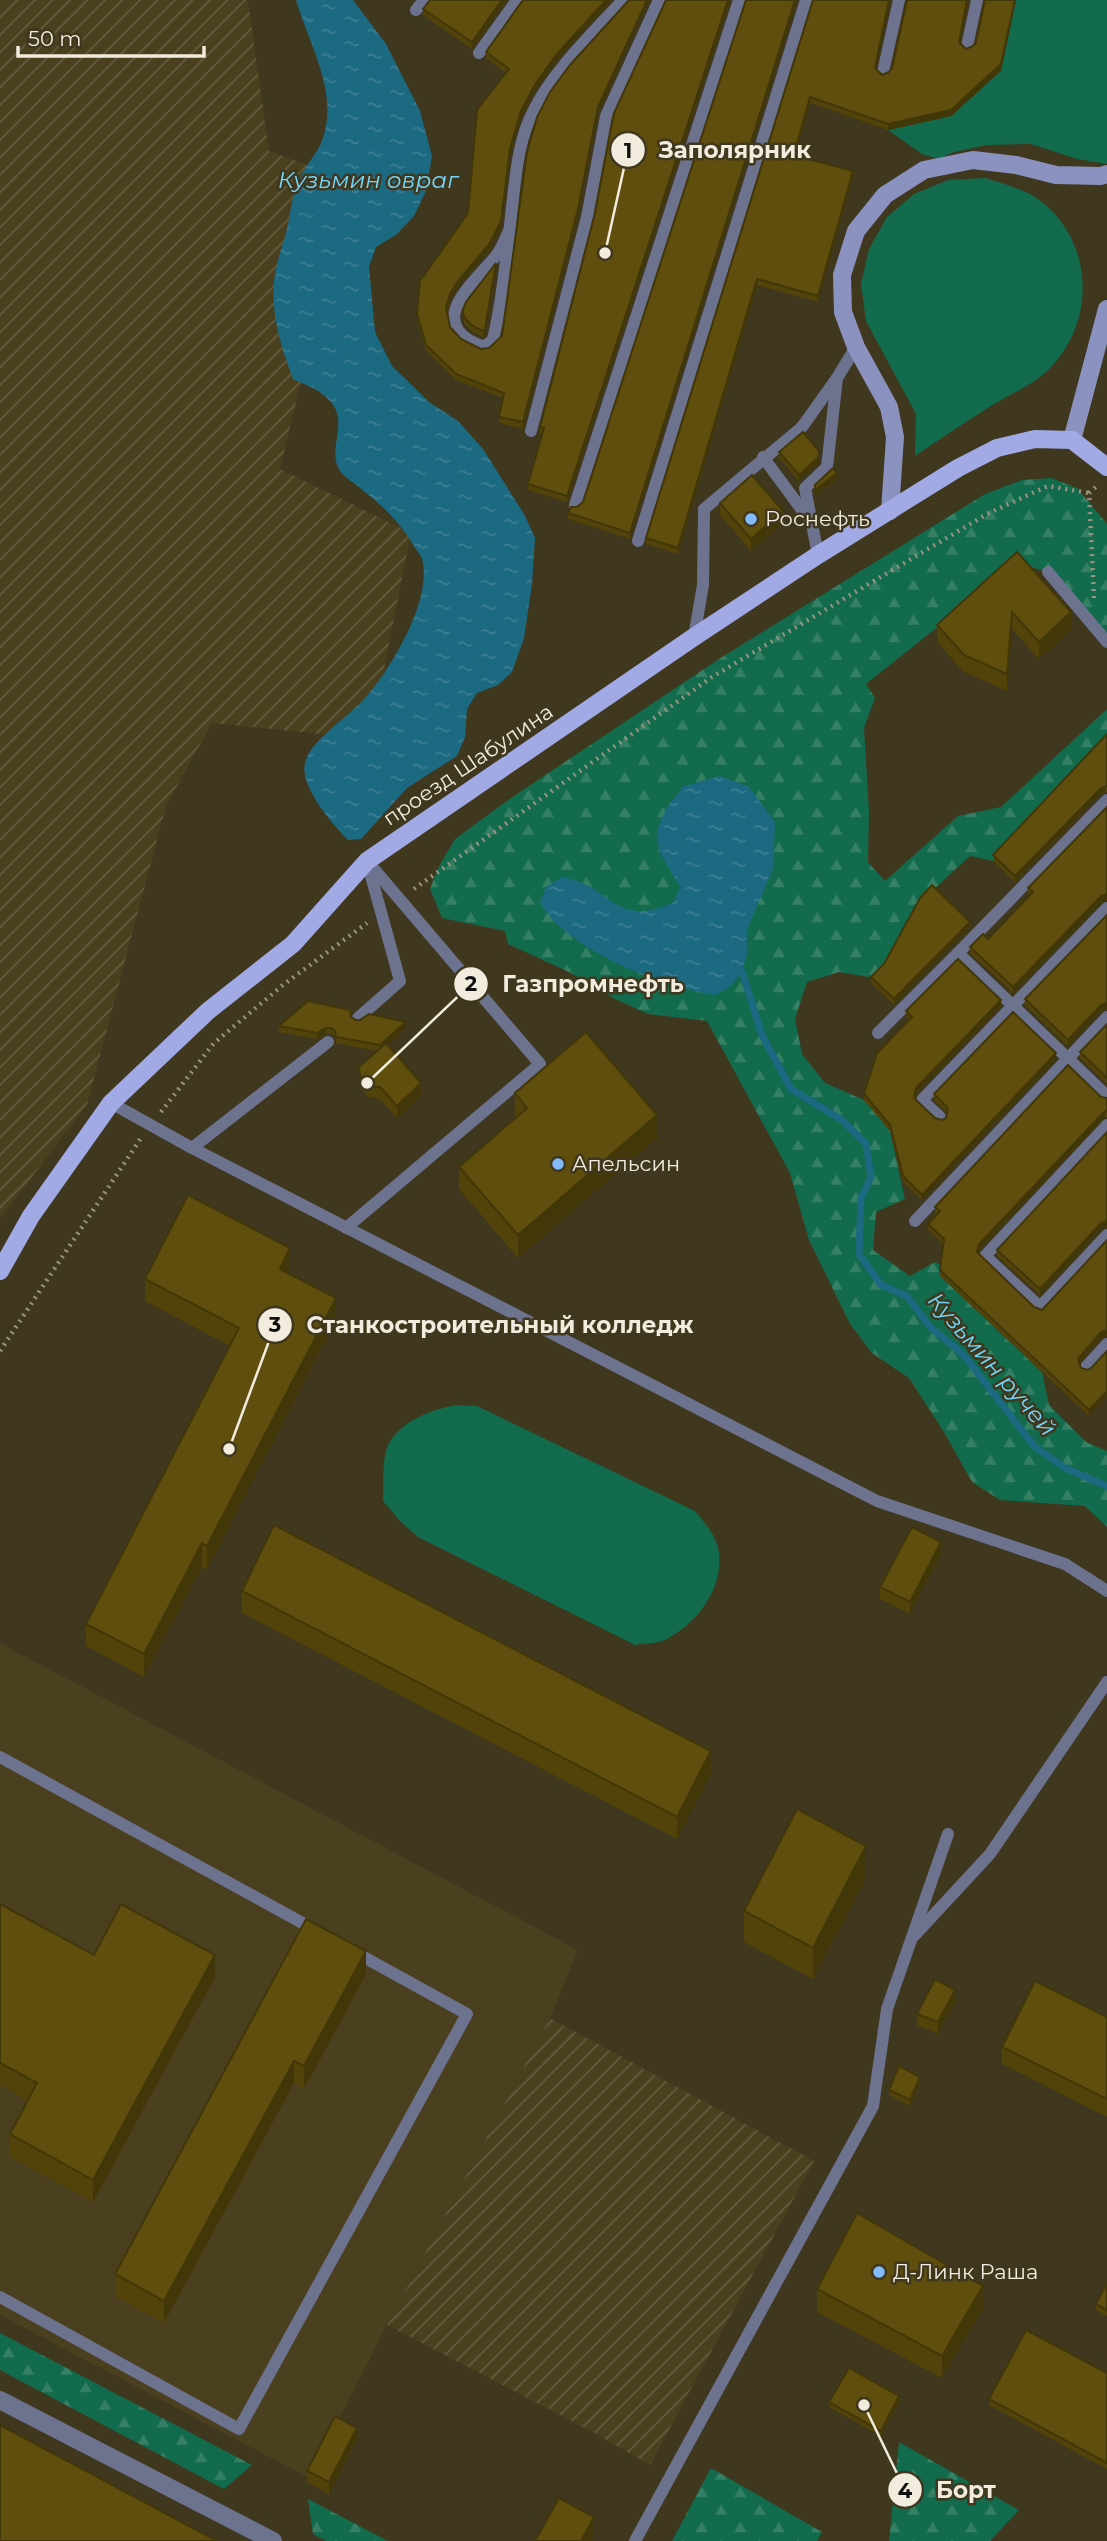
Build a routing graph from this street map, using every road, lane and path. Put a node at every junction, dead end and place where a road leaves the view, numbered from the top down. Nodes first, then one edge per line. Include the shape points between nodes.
1 (517, 0) edge
2 (623, 0) edge
3 (659, 0) edge
4 (739, 0) edge
5 (806, 0) edge
6 (899, 0) edge
7 (977, 0) edge
8 (967, 46) edge
9 (479, 53) dead end
10 (883, 72) edge
11 (1107, 174) edge
12 (510, 228) junction
13 (1107, 309) edge
14 (856, 347) junction
15 (837, 378) junction
16 (531, 430) dead end
17 (1072, 440) junction
18 (763, 457) junction
19 (1107, 467) edge
20 (1107, 478) edge
21 (1088, 494) junction
22 (575, 505) edge
23 (890, 511) junction
24 (810, 521) junction
25 (638, 541) dead end
26 (818, 555) junction
27 (1048, 572) dead end
28 (1096, 629) junction
29 (694, 637) junction
30 (1107, 642) edge
31 (1107, 800) edge
32 (367, 861) junction
33 (400, 899) junction
34 (1107, 908) edge
35 (381, 913) junction
36 (958, 953) junction
37 (1013, 1006) junction
38 (1107, 1017) edge
39 (358, 1018) edge
40 (878, 1033) dead end
41 (328, 1042) dead end
42 (1068, 1059) junction
43 (1107, 1096) edge
44 (111, 1103) junction
45 (940, 1117) edge
46 (151, 1125) junction
47 (1107, 1125) edge
48 (192, 1148) junction
49 (915, 1221) dead end
50 (346, 1228) junction
51 (1107, 1235) edge
52 (0, 1272) edge
53 (1107, 1344) edge
54 (0, 1351) edge
55 (1086, 1367) edge
56 (1107, 1591) edge
57 (1107, 1682) edge
58 (0, 1756) edge
59 (948, 1834) dead end
60 (911, 1939) junction
61 (0, 2297) edge
62 (0, 2400) edge
63 (272, 2541) edge
64 (635, 2541) edge

1 - 9 lane
2 - 12 lane via 569,59 535,107 520,145
3 - 16 lane via 606,116 587,217
4 - 22 lane
5 - 25 lane
6 - 10 lane
7 - 8 lane
11 - 14 main road via 1056,175 973,160 924,170 885,195 856,231 842,275 842,312
12 - 12 lane via 498,254 458,300 453,313 469,342 484,347 494,340
13 - 17 main road
14 - 15 lane
14 - 23 main road via 889,407 895,437
15 - 18 lane via 802,427
15 - 24 lane via 827,467 805,488
17 - 19 main road
17 - 23 main road, проезд Шабулина via 1035,439 997,448
18 - 24 lane
18 - 29 lane via 704,509 703,584
20 - 21 path
21 - 28 path
21 - 33 path via 1048,486 988,514 712,677
23 - 26 main road, проезд Шабулина
24 - 26 lane
26 - 29 main road, проезд Шабулина
27 - 28 lane
28 - 30 lane
29 - 32 main road, проезд Шабулина
31 - 36 lane
32 - 33 lane
32 - 35 lane
32 - 44 main road, проезд Шабулина via 293,944 208,1012
33 - 50 lane via 540,1064
34 - 37 lane
35 - 39 lane via 400,981
35 - 46 path via 214,1043
36 - 37 lane
36 - 40 lane
37 - 42 lane
37 - 45 lane via 922,1100
38 - 42 lane
41 - 48 lane
42 - 43 lane
42 - 49 lane
44 - 46 lane
44 - 52 main road, проезд Шабулина via 31,1216
46 - 48 lane
46 - 54 path
47 - 51 lane via 985,1255 1040,1307
48 - 50 lane
50 - 56 lane via 877,1501 1065,1564
53 - 55 lane
57 - 60 lane via 990,1854
58 - 61 lane via 467,2014 239,2429
59 - 60 lane
60 - 64 lane via 887,2009 873,2106
62 - 63 street

